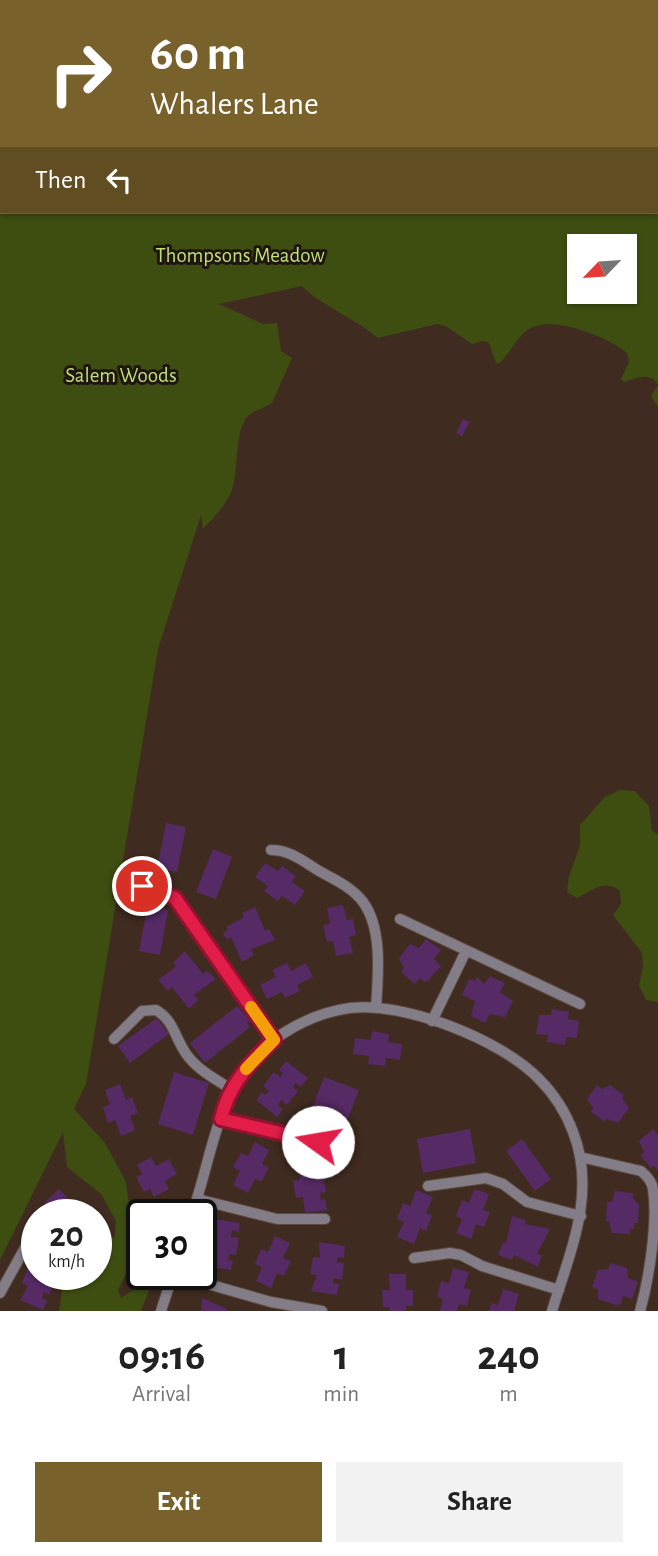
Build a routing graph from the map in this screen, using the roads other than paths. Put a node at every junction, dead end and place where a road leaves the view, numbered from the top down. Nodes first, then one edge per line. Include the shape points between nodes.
1 (271, 850) dead end
2 (142, 886) dead end
3 (400, 919) dead end
4 (466, 951) junction
5 (580, 1004) dead end
6 (376, 1008) junction
7 (432, 1021) junction
8 (114, 1039) dead end
9 (274, 1040) junction
10 (232, 1089) junction
11 (221, 1119) junction
12 (318, 1142) dead end
13 (580, 1157) junction
14 (428, 1186) dead end
15 (197, 1199) edge
16 (217, 1204) edge
17 (581, 1216) junction
18 (326, 1219) dead end
19 (21, 1255) edge
20 (414, 1258) dead end
21 (217, 1287) edge
22 (168, 1290) edge
23 (559, 1290) junction
24 (0, 1293) edge
25 (161, 1311) edge
26 (322, 1311) edge
27 (552, 1311) edge
28 (640, 1311) edge

1 - 6 street via 297,857 362,901 373,922
2 - 9 street via 175,898
3 - 4 street
4 - 5 street
4 - 7 street
6 - 7 street
6 - 9 street via 327,1012
7 - 13 street via 489,1045 538,1078 563,1111
8 - 10 street via 142,1011 156,1010 170,1022 195,1065
9 - 10 street
10 - 11 street
11 - 12 street
11 - 15 street
13 - 17 street
13 - 28 street via 632,1167 648,1176 653,1188 651,1241
14 - 17 street via 486,1178 534,1205
16 - 18 street via 277,1219
17 - 23 street
19 - 24 street
20 - 23 street via 461,1255
21 - 26 street
22 - 25 street
23 - 27 street

